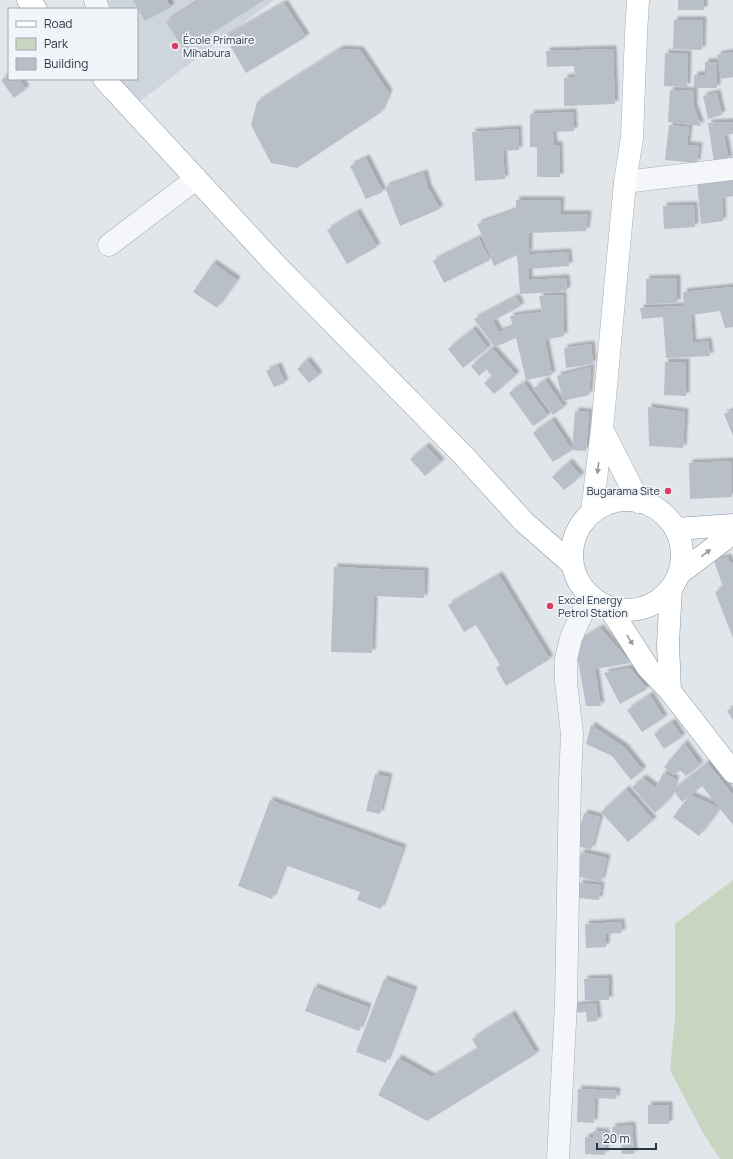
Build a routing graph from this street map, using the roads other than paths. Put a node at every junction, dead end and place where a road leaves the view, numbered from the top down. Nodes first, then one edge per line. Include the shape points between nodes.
1 (28, 0) edge
2 (638, 0) edge
3 (35, 8) edge
4 (105, 80) edge
5 (733, 169) edge
6 (196, 178) junction
7 (625, 182) junction
8 (109, 245) dead end
9 (602, 429) junction
10 (639, 502) junction
11 (592, 512) junction
12 (733, 525) edge
13 (676, 529) junction
14 (733, 532) edge
15 (572, 564) junction
16 (675, 581) junction
17 (590, 596) junction
18 (609, 608) junction
19 (670, 691) junction
20 (733, 772) edge
21 (558, 1159) edge

1 - 3 main road
2 - 7 main road via 632,138
4 - 6 main road
5 - 7 street
6 - 8 street
6 - 15 main road via 275,264 464,456 524,522
7 - 9 main road
9 - 10 main road
9 -> 11 main road
10 - 11 main road via 614,502
10 - 13 main road via 657,509
11 - 15 main road via 578,530 572,552
12 - 13 main road
13 - 16 main road via 680,540 682,563
16 -> 14 main road
15 - 17 main road via 578,581
16 - 18 main road via 664,596 648,606 629,610
16 - 19 main road via 668,644
17 - 18 main road
17 - 21 street via 571,638 566,660 572,734 566,1003
18 -> 19 main road via 648,668
19 - 20 main road

